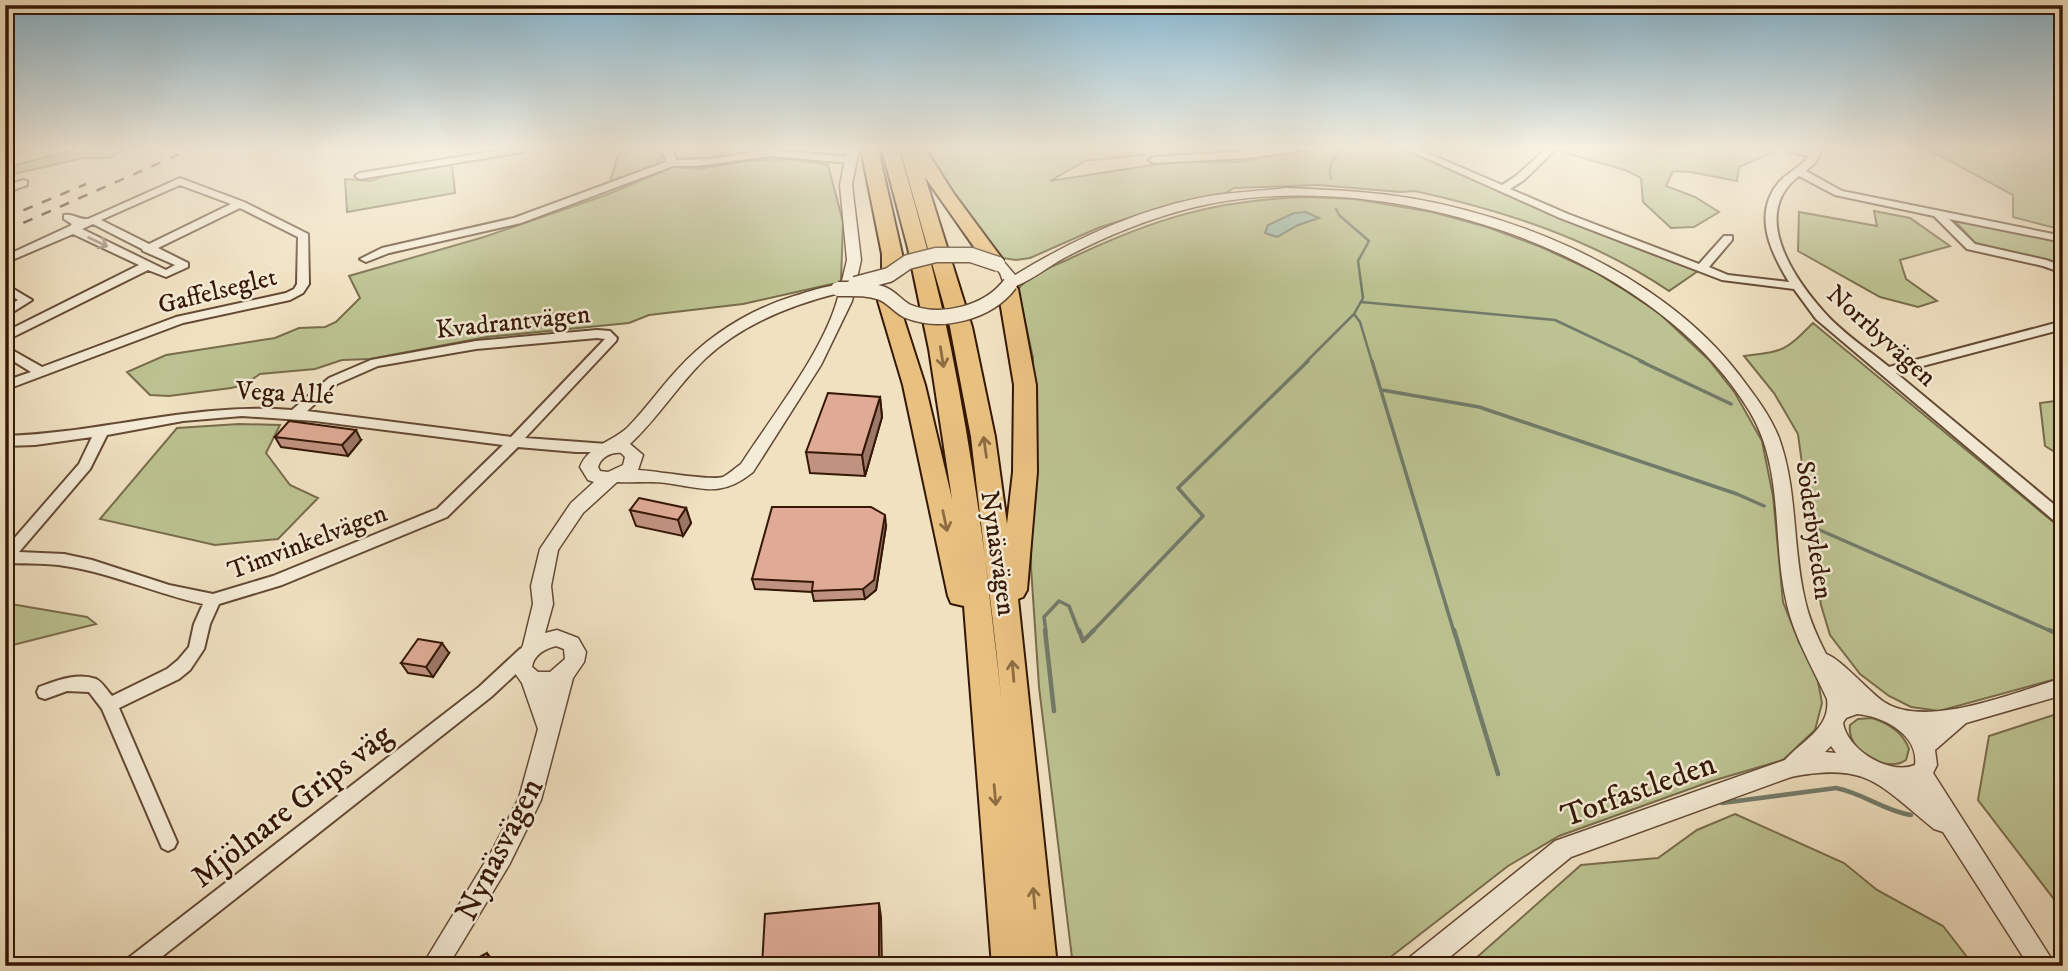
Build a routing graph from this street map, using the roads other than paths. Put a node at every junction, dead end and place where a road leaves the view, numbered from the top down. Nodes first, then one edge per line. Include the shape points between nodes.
1 (151, 194) edge
2 (215, 194) edge
3 (589, 194) edge
4 (847, 194) edge
5 (882, 194) edge
6 (891, 194) edge
7 (921, 194) edge
8 (945, 194) edge
9 (1269, 194) edge
10 (1338, 194) edge
11 (1514, 194) edge
12 (1778, 194) edge
13 (1850, 194) edge
14 (240, 204) junction
15 (1936, 212) junction
16 (94, 221) junction
17 (74, 223) junction
18 (1728, 238) dead end
19 (2063, 239) edge
20 (151, 247) junction
21 (130, 257) junction
22 (1053, 257) junction
23 (366, 259) dead end
24 (5, 260) edge
25 (996, 262) junction
26 (148, 265) junction
27 (891, 267) junction
28 (1701, 269) junction
29 (2063, 270) edge
30 (1009, 286) junction
31 (1797, 286) junction
32 (5, 287) edge
33 (838, 289) junction
34 (887, 298) junction
35 (6, 312) edge
36 (2063, 325) edge
37 (5, 337) edge
38 (5, 351) edge
39 (1886, 372) junction
40 (42, 373) junction
41 (5, 386) edge
42 (296, 414) junction
43 (646, 421) junction
44 (102, 431) junction
45 (516, 441) junction
46 (5, 442) edge
47 (562, 447) junction
48 (611, 448) junction
49 (635, 457) junction
50 (589, 469) junction
51 (614, 477) junction
52 (664, 477) junction
53 (577, 508) junction
54 (2063, 520) edge
55 (6, 558) edge
56 (213, 600) junction
57 (543, 604) junction
58 (1010, 636) junction
59 (566, 640) junction
60 (1812, 646) junction
61 (529, 651) junction
62 (564, 674) junction
63 (528, 678) junction
64 (2063, 686) edge
65 (45, 692) dead end
66 (485, 692) junction
67 (109, 705) junction
68 (1879, 709) junction
69 (1959, 717) junction
70 (1836, 718) junction
71 (1900, 719) junction
72 (548, 727) junction
73 (989, 727) junction
74 (1925, 746) junction
75 (1862, 765) junction
76 (1791, 767) junction
77 (1921, 773) junction
78 (1885, 776) junction
79 (1960, 839) junction
80 (168, 842) dead end
81 (134, 966) edge
82 (434, 966) edge
83 (1009, 966) edge
84 (1040, 966) edge
85 (1419, 966) edge
86 (2044, 966) edge

1 - 16 street, Gaffelseglet
2 - 14 street, Gaffelseglet
3 - 23 street via 527,218 386,250
4 - 52 street via 854,246 851,275 833,329 813,365 740,476 713,485
5 - 27 highway
6 -> 73 highway, Nynäsvägen via 937,330 967,520
58 -> 7 highway, Nynäsvägen via 983,437 961,327
8 - 25 highway
9 - 22 street, Söderbyleden via 1225,198 1163,212
10 - 60 street, Söderbyleden via 1460,213 1510,228 1620,279 1697,337 1757,410 1779,464 1794,596
11 - 28 street
12 - 31 street, Norrbyvägen via 1770,208 1775,246
13 - 15 street
14 - 20 street
14 - 40 street, Gaffelseglet via 304,236 299,291 180,320
15 - 19 street
15 - 29 street via 1971,247
16 - 17 street
16 - 20 street
17 -> 21 street
17 - 24 street
18 - 28 street
20 - 21 street
20 - 26 street via 184,265 166,274
21 - 26 street
22 - 25 street, Söderbyleden via 1021,264
22 - 30 street, Söderbyleden
25 - 27 street, Söderbyleden, bridge via 971,255 936,254
25 - 30 street via 1007,272
26 - 37 street
27 - 33 street, Söderbyleden, bridge
27 - 34 street, bridge via 883,286
28 - 31 street via 1726,278
30 - 34 street, Söderbyleden, bridge via 983,307 945,316 911,312
30 - 58 highway via 1025,385 1025,472
31 - 39 street, Norrbyvägen via 1821,316
32 - 35 street via 26,300
33 - 34 street, Söderbyleden, bridge via 867,289
33 - 43 street via 760,315 711,345 685,370
34 -> 73 highway via 914,385
36 - 39 street
38 - 40 street
39 - 54 street, Norrbyvägen
40 - 41 street, Gaffelseglet
42 - 44 street, Vega Allé via 211,414
42 - 45 street, Vega Allé
42 - 45 street, Kvadrantvägen via 333,381 375,363 496,342 597,334 611,338
43 - 48 street
43 - 49 street
44 - 46 street, Vega Allé
44 - 55 street via 85,466
45 - 47 street, Vega Allé
45 - 56 street, Timvinkelvägen via 442,513 277,581
47 - 48 street, Vega Allé
47 - 50 street, Vega Allé
48 - 49 street via 625,448
48 - 50 street via 594,456
49 - 51 street via 631,468
49 - 52 street
50 - 51 street via 594,476
50 - 53 street
51 - 52 street
51 - 53 street
53 - 57 street via 549,549 541,586
55 - 56 street, Timvinkelvägen via 64,560
56 - 67 street via 196,649 184,665
57 - 59 street
57 - 61 street
84 -> 58 highway, Nynäsvägen
59 - 61 street via 548,640
59 - 62 street via 577,653
60 - 68 street, Söderbyleden via 1837,675
60 - 70 street, Söderbyleden via 1837,699
61 - 63 street via 522,669
61 - 66 street, Mjölnare Grips väg
62 - 63 street via 549,681
62 - 72 street, Nynäsvägen
63 - 66 street, Mjölnare Grips väg
63 - 72 street, Nynäsvägen
64 - 69 street
65 - 67 street via 67,684 93,685
66 - 81 street, Mjölnare Grips väg
67 - 80 street
68 - 70 street via 1856,705
68 - 71 street
69 - 71 street
69 - 74 street
70 - 75 street via 1844,750
70 - 76 street, Torfastleden via 1821,742
71 - 74 street
72 - 82 street, Nynäsvägen via 530,800
73 -> 83 highway, Nynäsvägen
74 - 77 street via 1926,766
75 - 76 street, Torfastleden via 1822,761
75 - 78 street
76 - 85 street, Torfastleden via 1563,849
77 - 78 street
77 - 79 street
78 - 79 street
79 - 86 street

